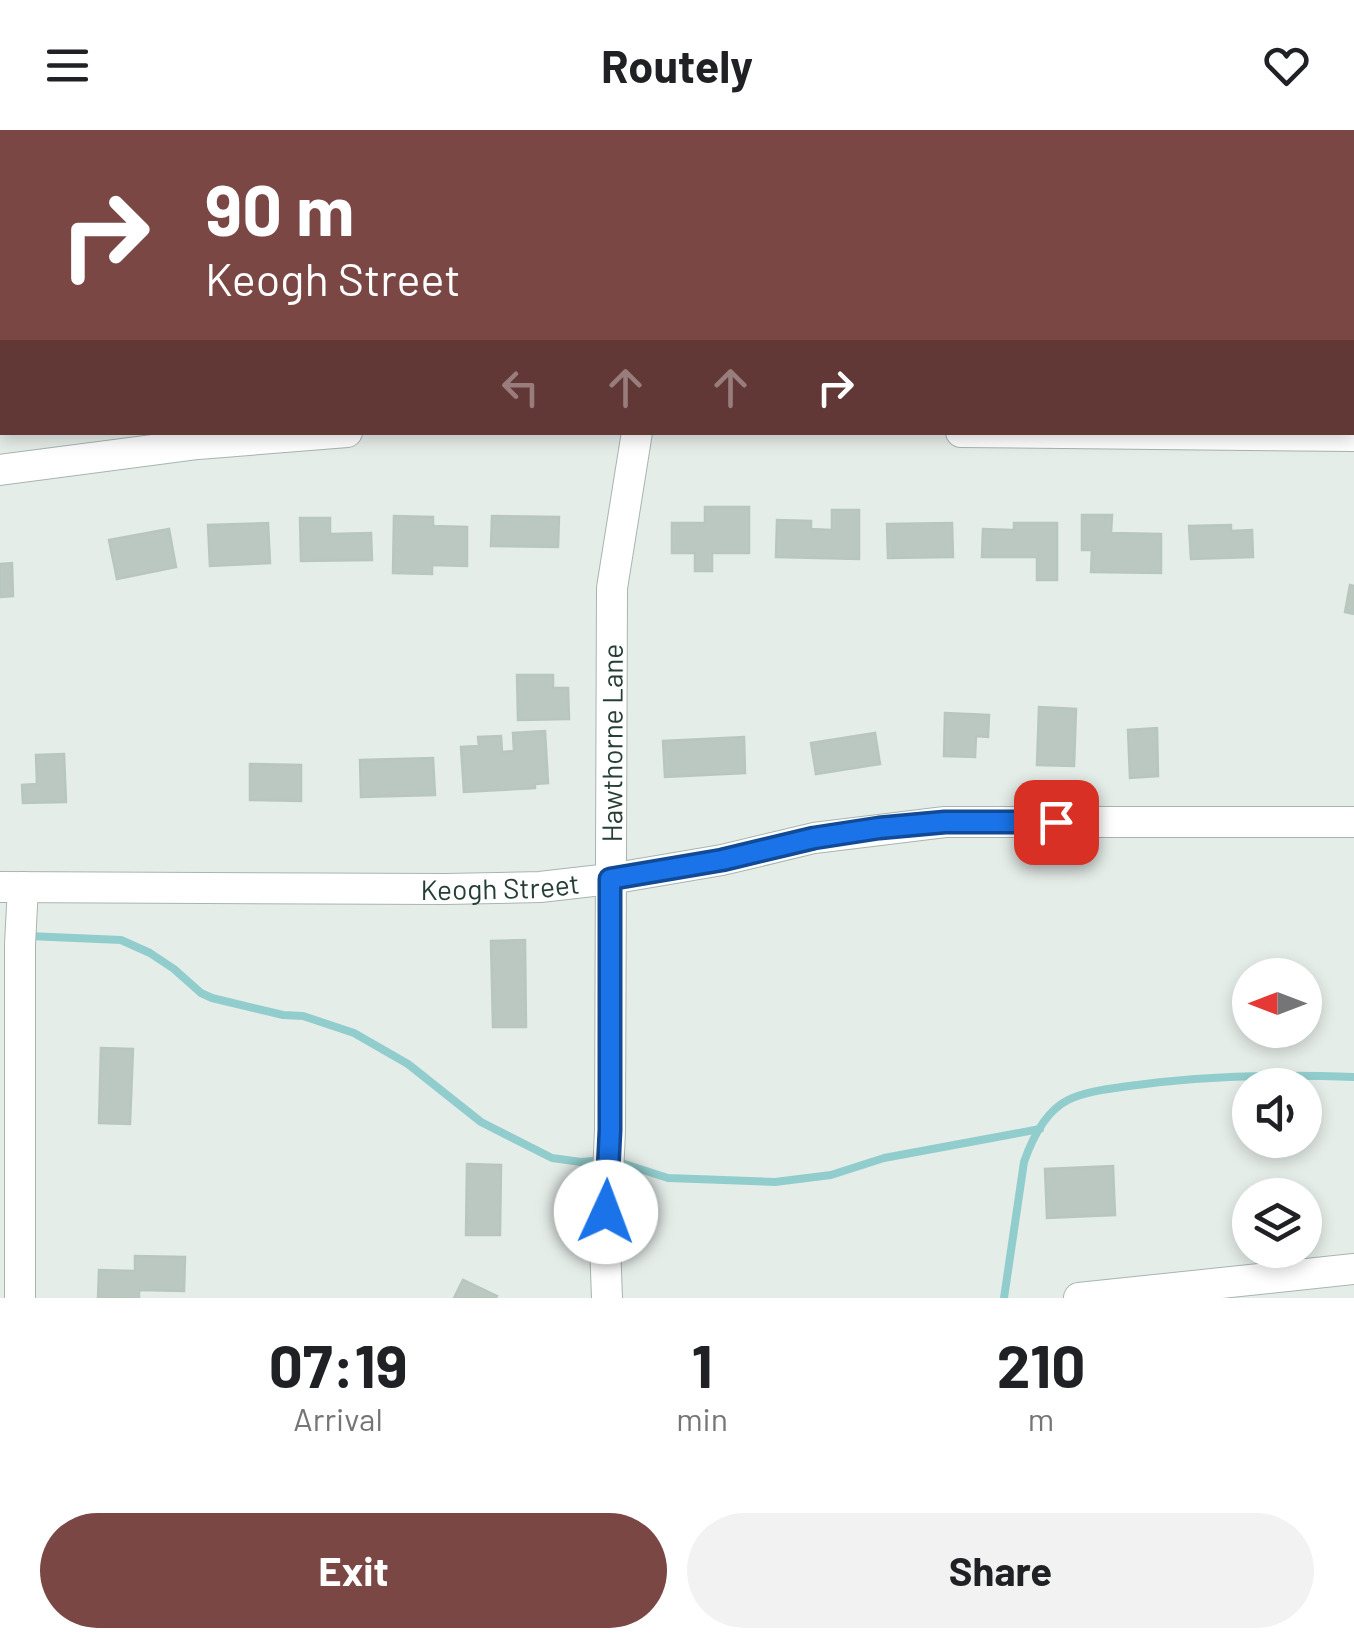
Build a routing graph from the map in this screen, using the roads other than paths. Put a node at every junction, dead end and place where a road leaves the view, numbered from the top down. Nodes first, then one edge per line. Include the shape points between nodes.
1 (310, 435) edge
2 (637, 435) edge
3 (1276, 435) edge
4 (1354, 436) edge
5 (0, 470) edge
6 (1354, 822) edge
7 (610, 879) junction
8 (12, 887) edge
9 (1354, 1269) edge
10 (20, 1298) edge
11 (607, 1298) edge
12 (1078, 1298) edge

1 - 5 street
2 - 7 street, Hawthorne Lane via 612,588
3 - 4 street
6 - 7 street, Keogh Street via 945,822 814,838
7 - 8 street, Keogh Street via 445,889
7 - 11 street, Hawthorne Lane
8 - 10 street via 20,944
9 - 12 street

